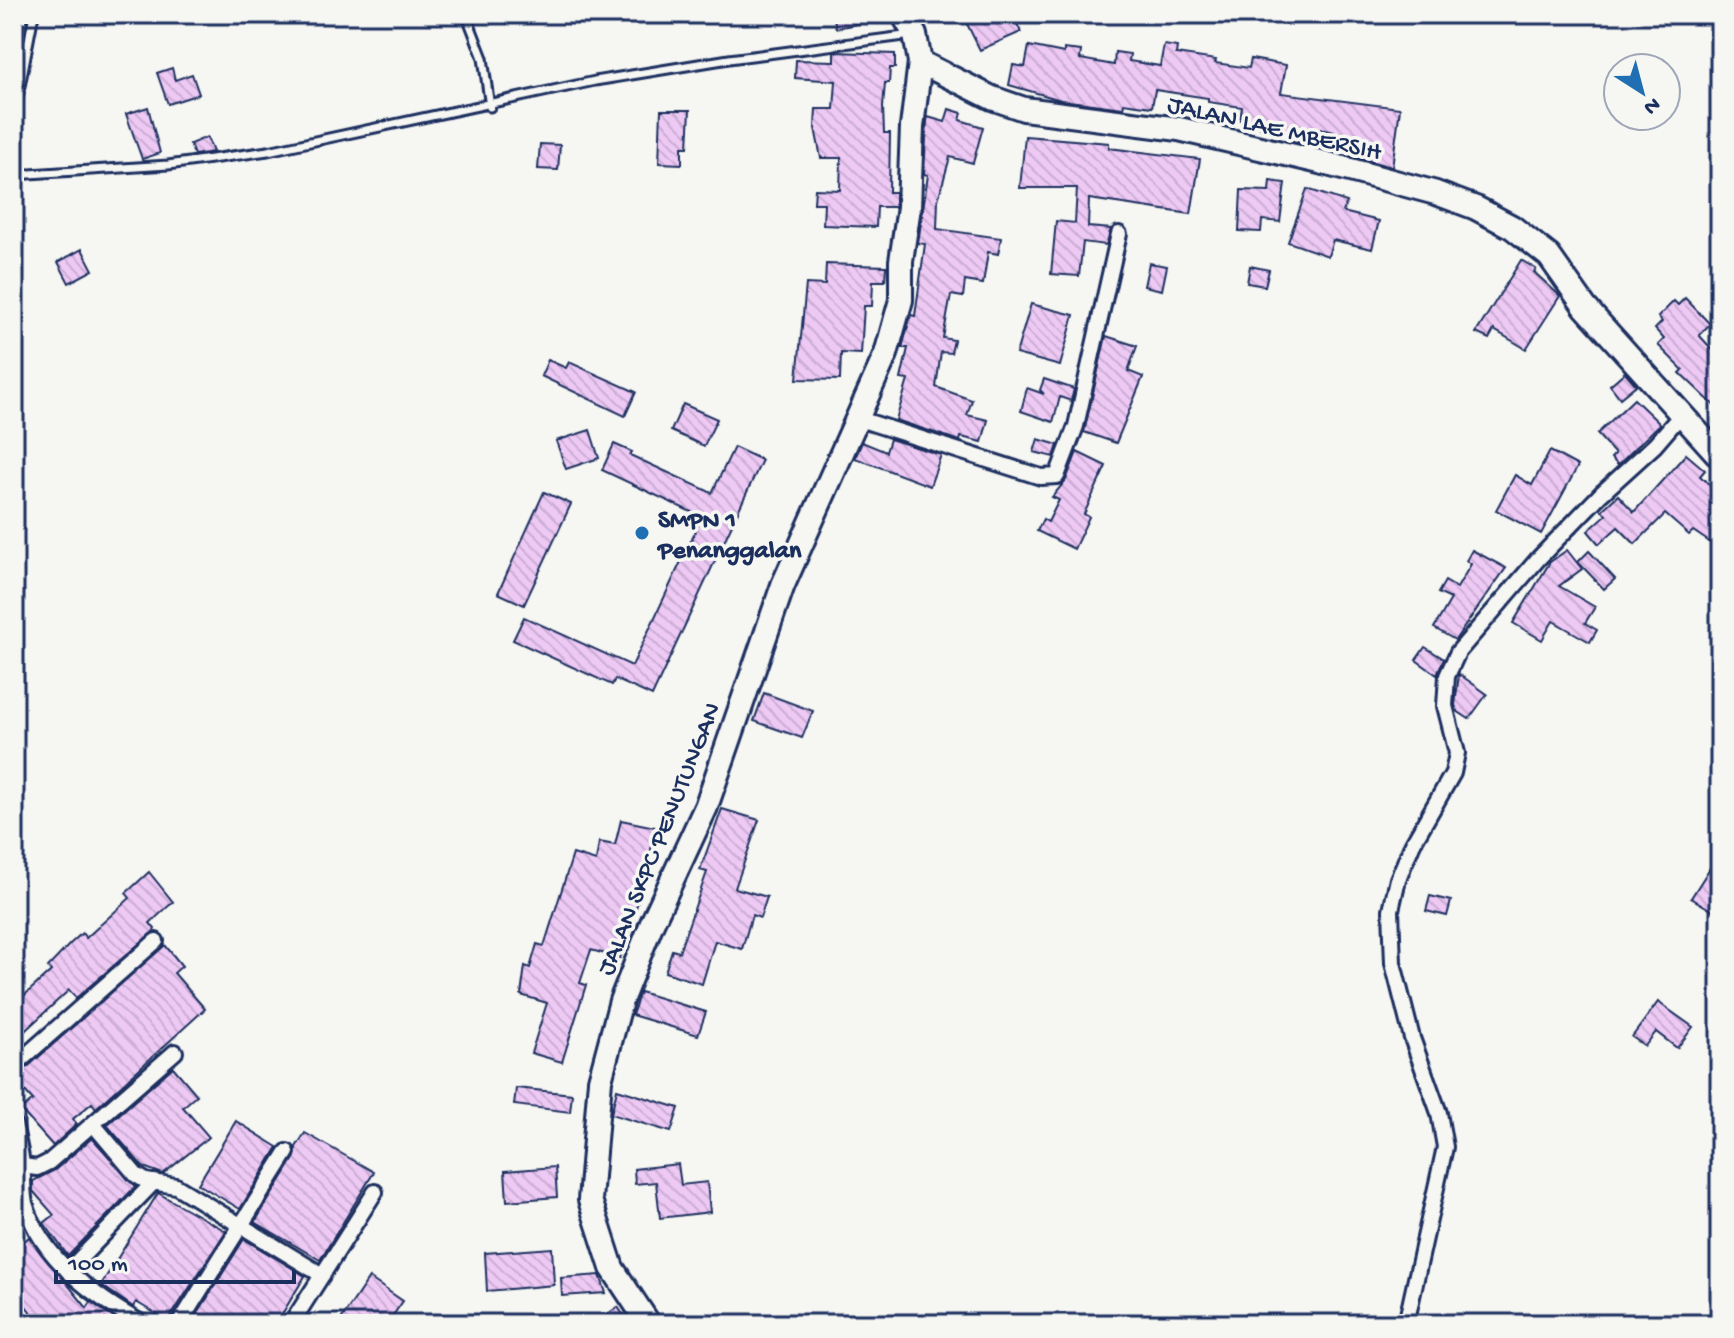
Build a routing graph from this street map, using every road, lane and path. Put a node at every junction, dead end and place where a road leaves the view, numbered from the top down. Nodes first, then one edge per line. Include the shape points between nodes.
1 (34, 14) edge
2 (466, 14) edge
3 (903, 14) edge
4 (915, 35) junction
5 (920, 62) junction
6 (490, 107) junction
7 (14, 118) edge
8 (14, 175) edge
9 (1119, 234) dead end
10 (1680, 416) junction
11 (856, 418) junction
12 (1720, 457) edge
13 (156, 941) dead end
14 (175, 1052) dead end
15 (14, 1066) edge
16 (14, 1124) edge
17 (93, 1124) junction
18 (287, 1152) dead end
19 (23, 1166) junction
20 (154, 1182) junction
21 (375, 1192) dead end
22 (241, 1225) junction
23 (68, 1271) junction
24 (322, 1275) junction
25 (143, 1324) edge
26 (179, 1324) edge
27 (291, 1324) edge
28 (649, 1324) edge
29 (1406, 1324) edge

1 - 7 lane
2 - 6 lane via 483,58
3 - 4 street, JALAN SKPC PENUTUNGAN
4 - 5 street, JALAN SKPC PENUTUNGAN
4 - 6 lane via 595,81
5 - 10 street, JALAN LAE MBERSIH via 1024,109 1179,129 1436,193 1476,208 1549,256 1585,307
5 - 11 street, JALAN SKPC PENUTUNGAN via 901,300 886,354
6 - 8 lane via 216,159
9 - 11 street via 1076,426 1057,476 1041,477
10 - 12 street, JALAN LAE MBERSIH
10 - 29 street via 1538,559 1458,652 1447,676 1445,706 1457,753 1453,773 1413,843 1391,910 1393,963 1445,1147
11 - 28 street, JALAN SKPC PENUTUNGAN via 783,585 706,807 621,1001 600,1080 590,1200 612,1268
13 - 15 street
14 - 17 street
16 - 19 street
17 - 19 street via 49,1162 37,1168
17 - 20 street via 136,1175
18 - 22 street
19 - 23 street via 24,1201 38,1235
20 - 22 street via 176,1186
20 - 23 street
21 - 24 street
22 - 24 street
22 - 26 street
23 - 25 street
24 - 27 street

